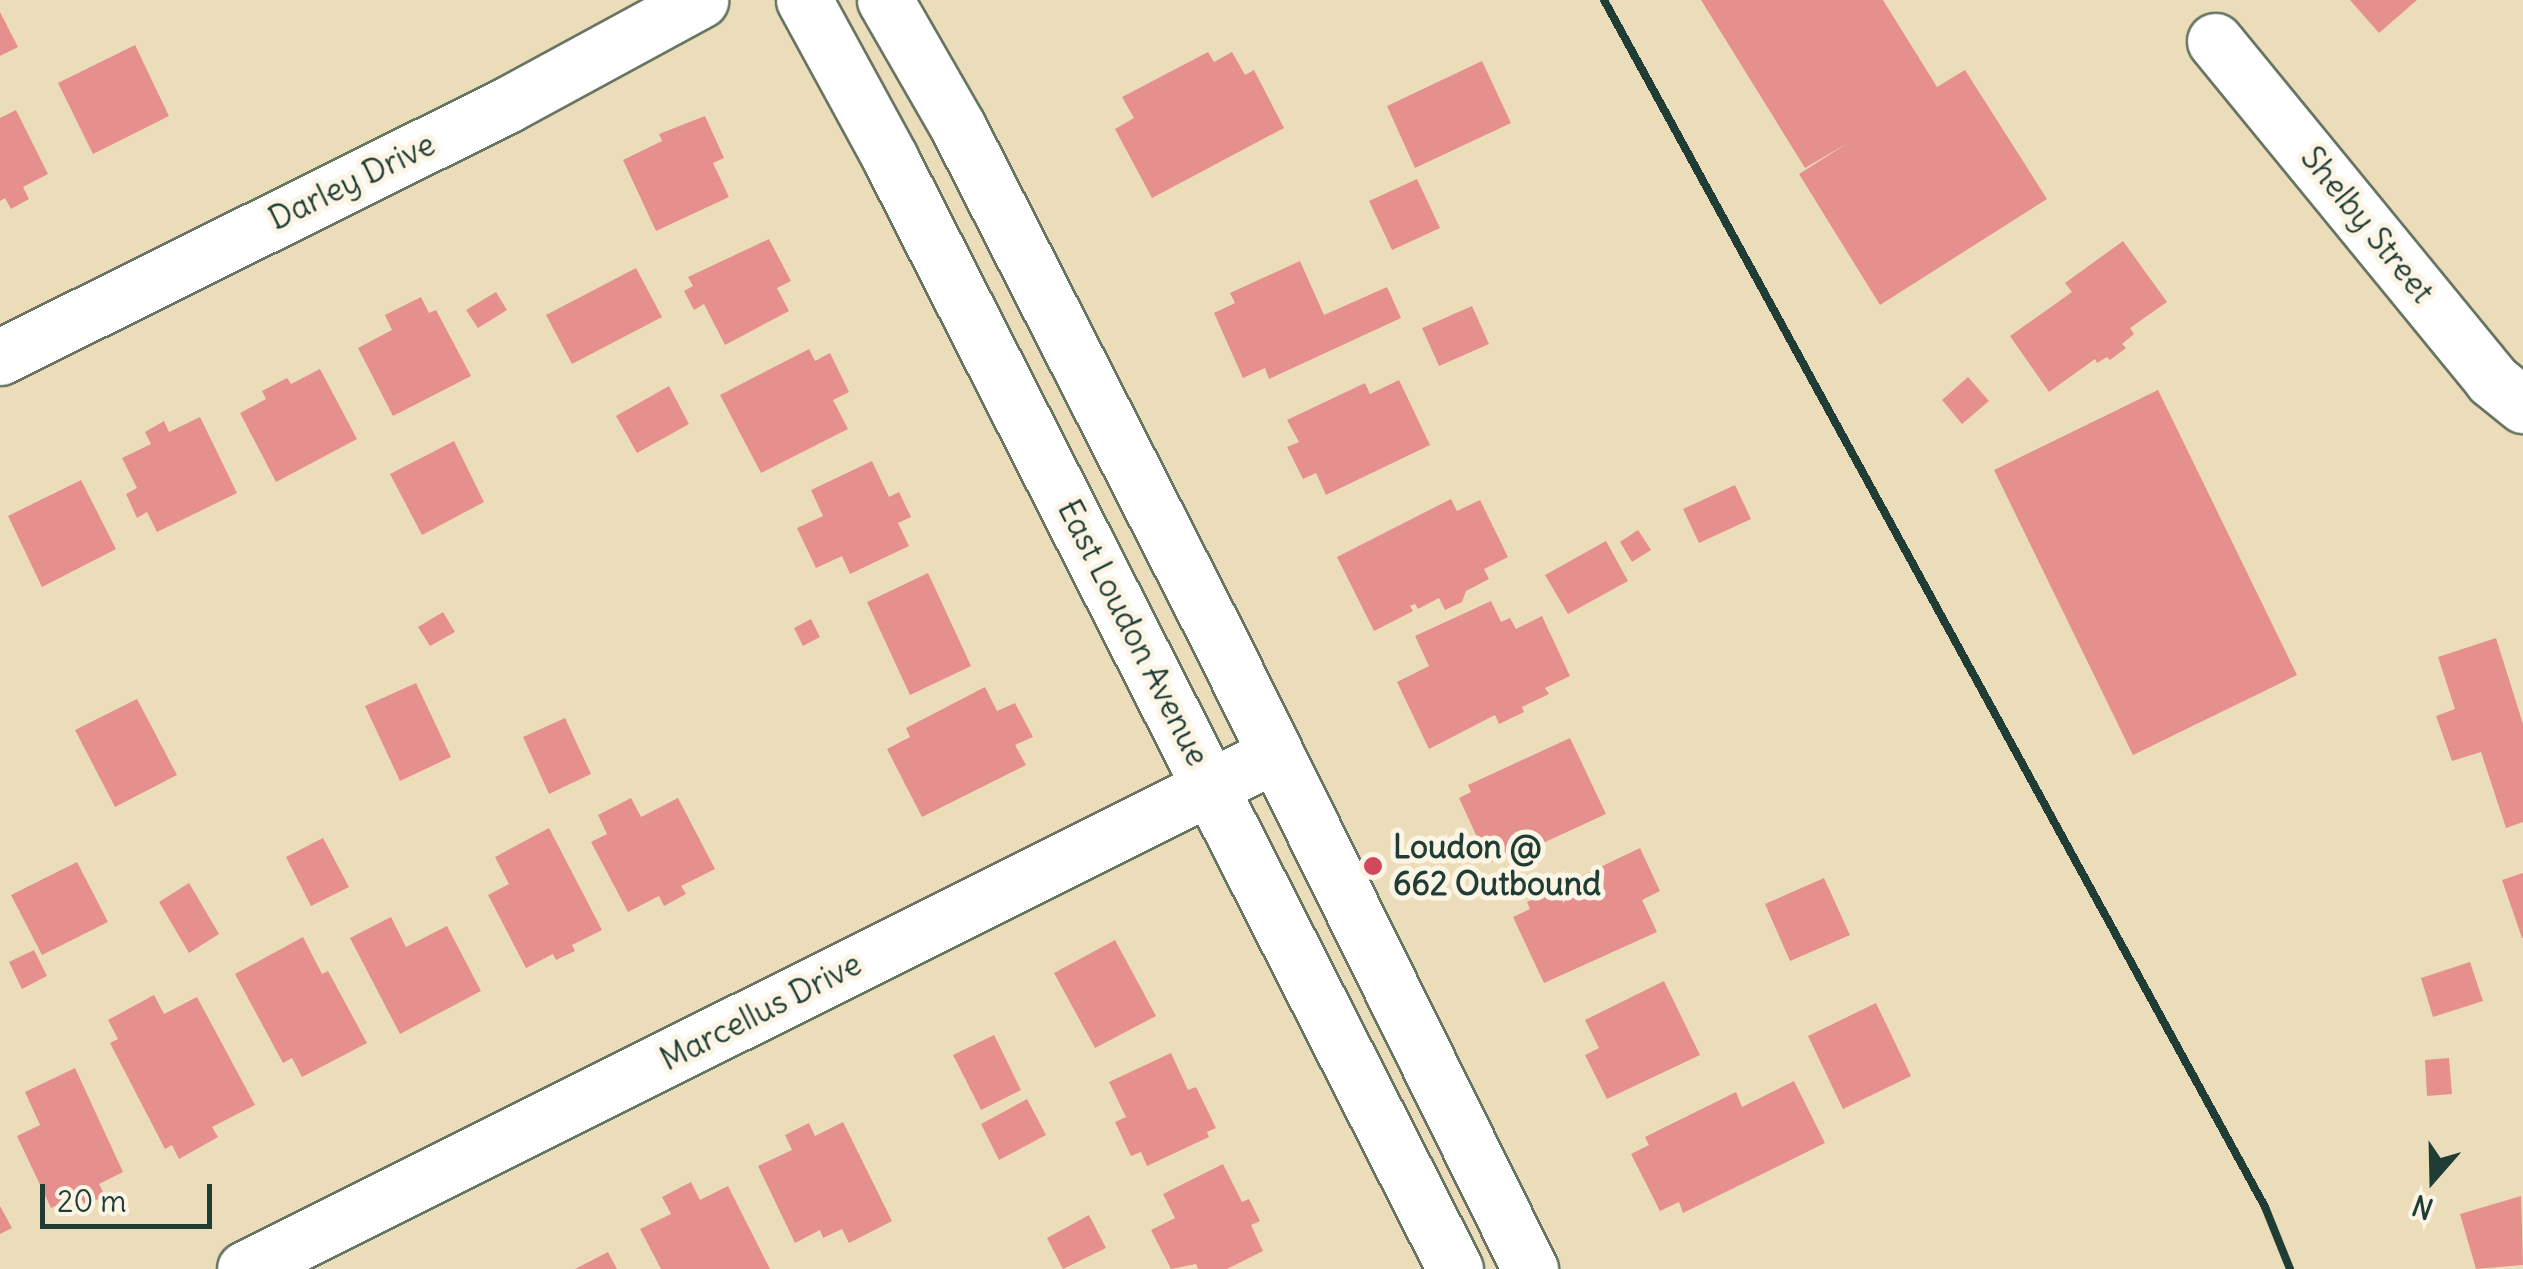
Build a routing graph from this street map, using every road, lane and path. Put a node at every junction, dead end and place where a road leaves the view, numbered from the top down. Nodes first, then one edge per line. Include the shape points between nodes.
1 (700, 0) edge
2 (804, 0) edge
3 (885, 0) edge
4 (2216, 41) dead end
5 (0, 357) edge
6 (2523, 405) edge
7 (1276, 754) junction
8 (1211, 787) junction
9 (245, 1269) edge
10 (1456, 1269) edge
11 (1530, 1269) edge

1 - 5 main road, Darley Drive via 506,105
2 - 8 main road, East Loudon Avenue
3 - 7 main road via 958,127
4 - 6 main road, Shelby Street via 2492,380
7 - 8 main road, Marcellus Drive
7 - 11 main road
8 - 9 main road, Marcellus Drive
8 - 10 main road, East Loudon Avenue

